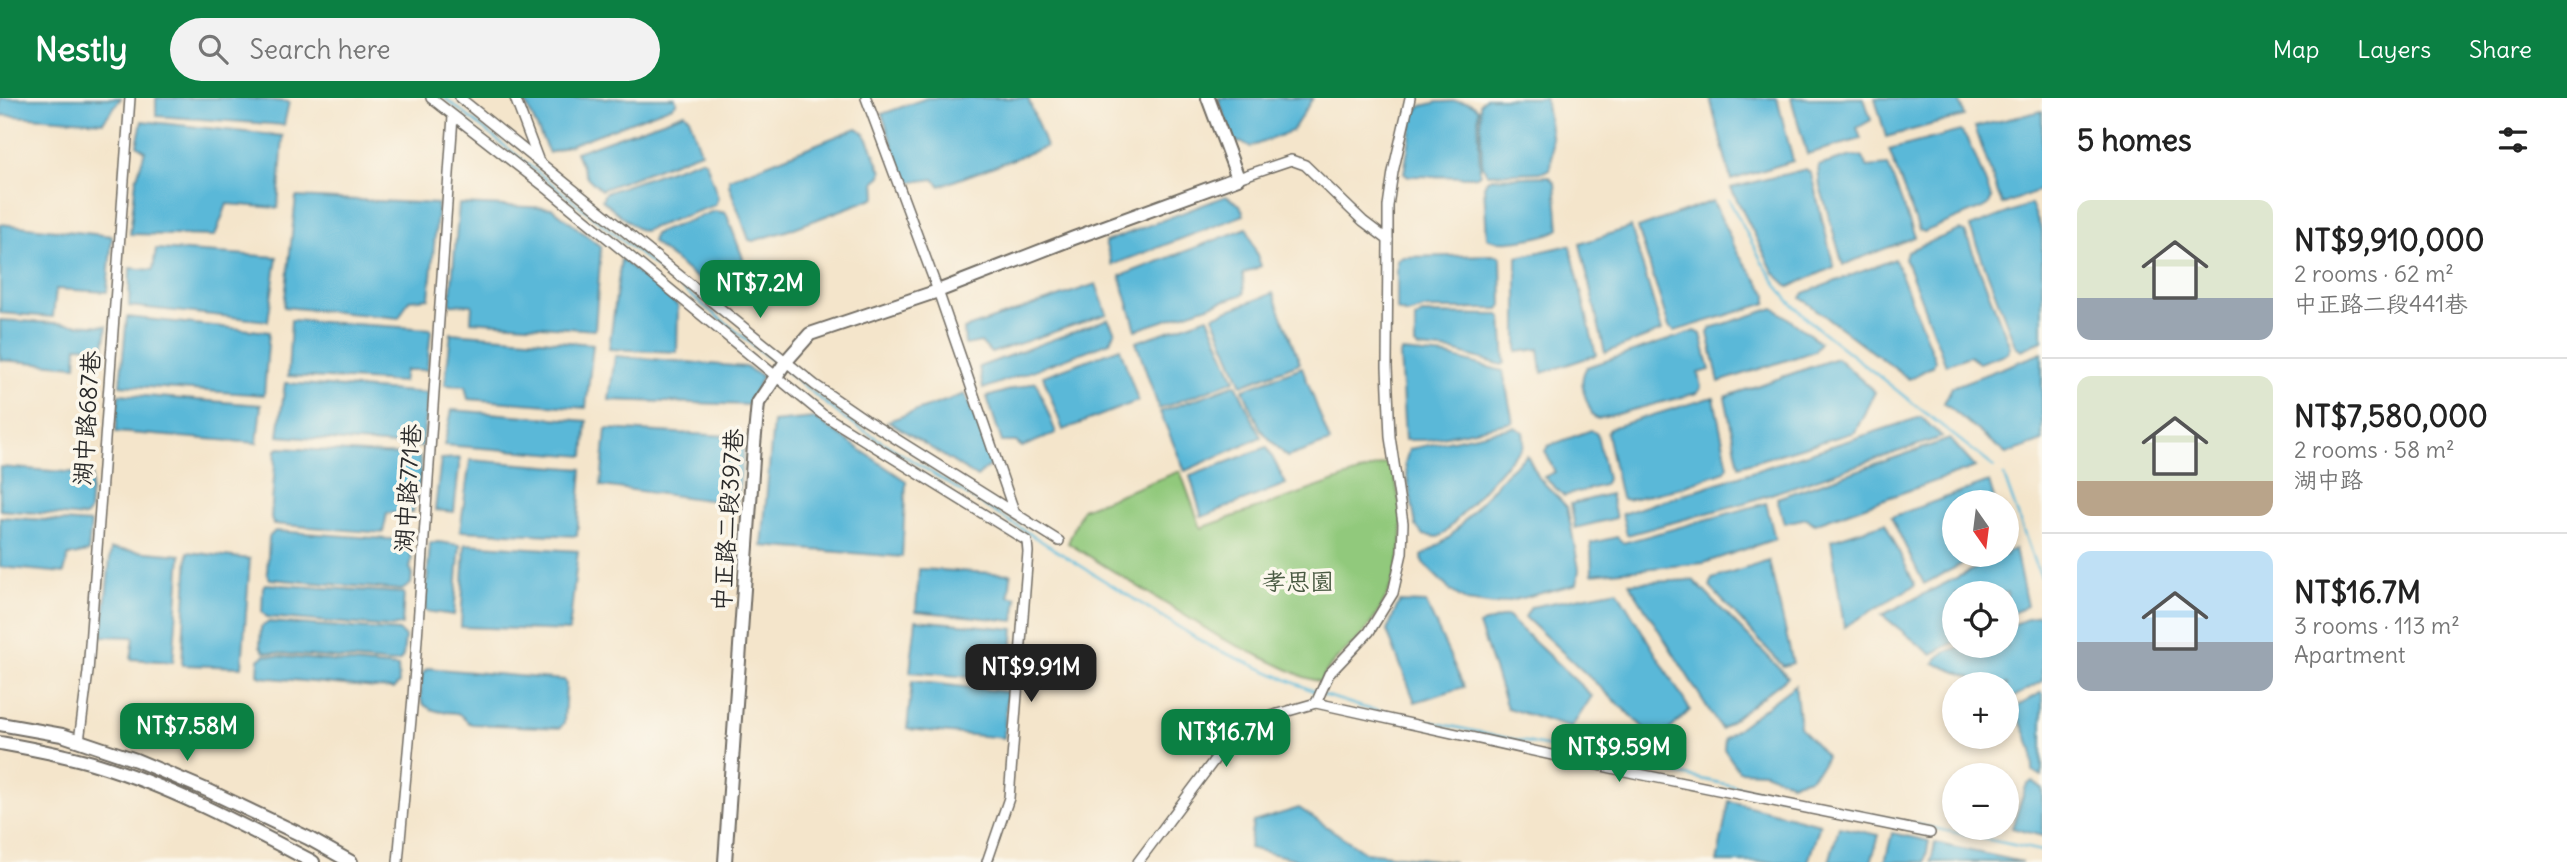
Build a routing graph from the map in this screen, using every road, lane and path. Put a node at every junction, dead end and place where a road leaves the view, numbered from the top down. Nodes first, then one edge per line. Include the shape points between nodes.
1 (130, 98) edge
2 (431, 98) edge
3 (460, 98) edge
4 (515, 98) edge
5 (866, 98) edge
6 (1208, 98) edge
7 (1410, 98) edge
8 (453, 116) junction
9 (539, 162) junction
10 (1238, 178) junction
11 (1388, 240) junction
12 (938, 291) junction
13 (786, 360) junction
14 (776, 376) junction
15 (1014, 511) junction
16 (1059, 541) dead end
17 (1317, 702) junction
18 (0, 724) edge
19 (79, 741) junction
20 (0, 743) edge
21 (106, 750) junction
22 (99, 765) junction
23 (1930, 833) dead end
24 (313, 862) edge
25 (352, 862) edge
26 (398, 862) edge
27 (725, 862) edge
28 (988, 862) edge
29 (1138, 862) edge

1 - 19 street, 湖中路687巷 via 88,672
2 - 8 street
3 - 9 street
4 - 9 street
5 - 12 street
6 - 10 street
7 - 11 street via 1393,172
8 - 14 street
8 - 26 street, 湖中路771巷
9 - 13 street
10 - 11 street via 1297,161
10 - 12 street, 中正路二段397巷
11 - 17 street via 1390,437 1404,523 1402,553 1393,593 1368,632 1329,674
12 - 13 street, 中正路二段397巷 via 810,334
12 - 15 street
13 - 14 street, 中正路二段397巷
13 - 15 street via 866,421
14 - 27 street, 中正路二段397巷 via 758,403
14 - 28 street via 822,414 1027,541 1009,798
15 - 16 street
17 - 23 street
17 - 29 street via 1257,720 1230,739
18 - 19 street
19 - 21 street
20 - 22 street
21 - 22 street
21 - 25 street via 209,791
22 - 24 street via 216,812

